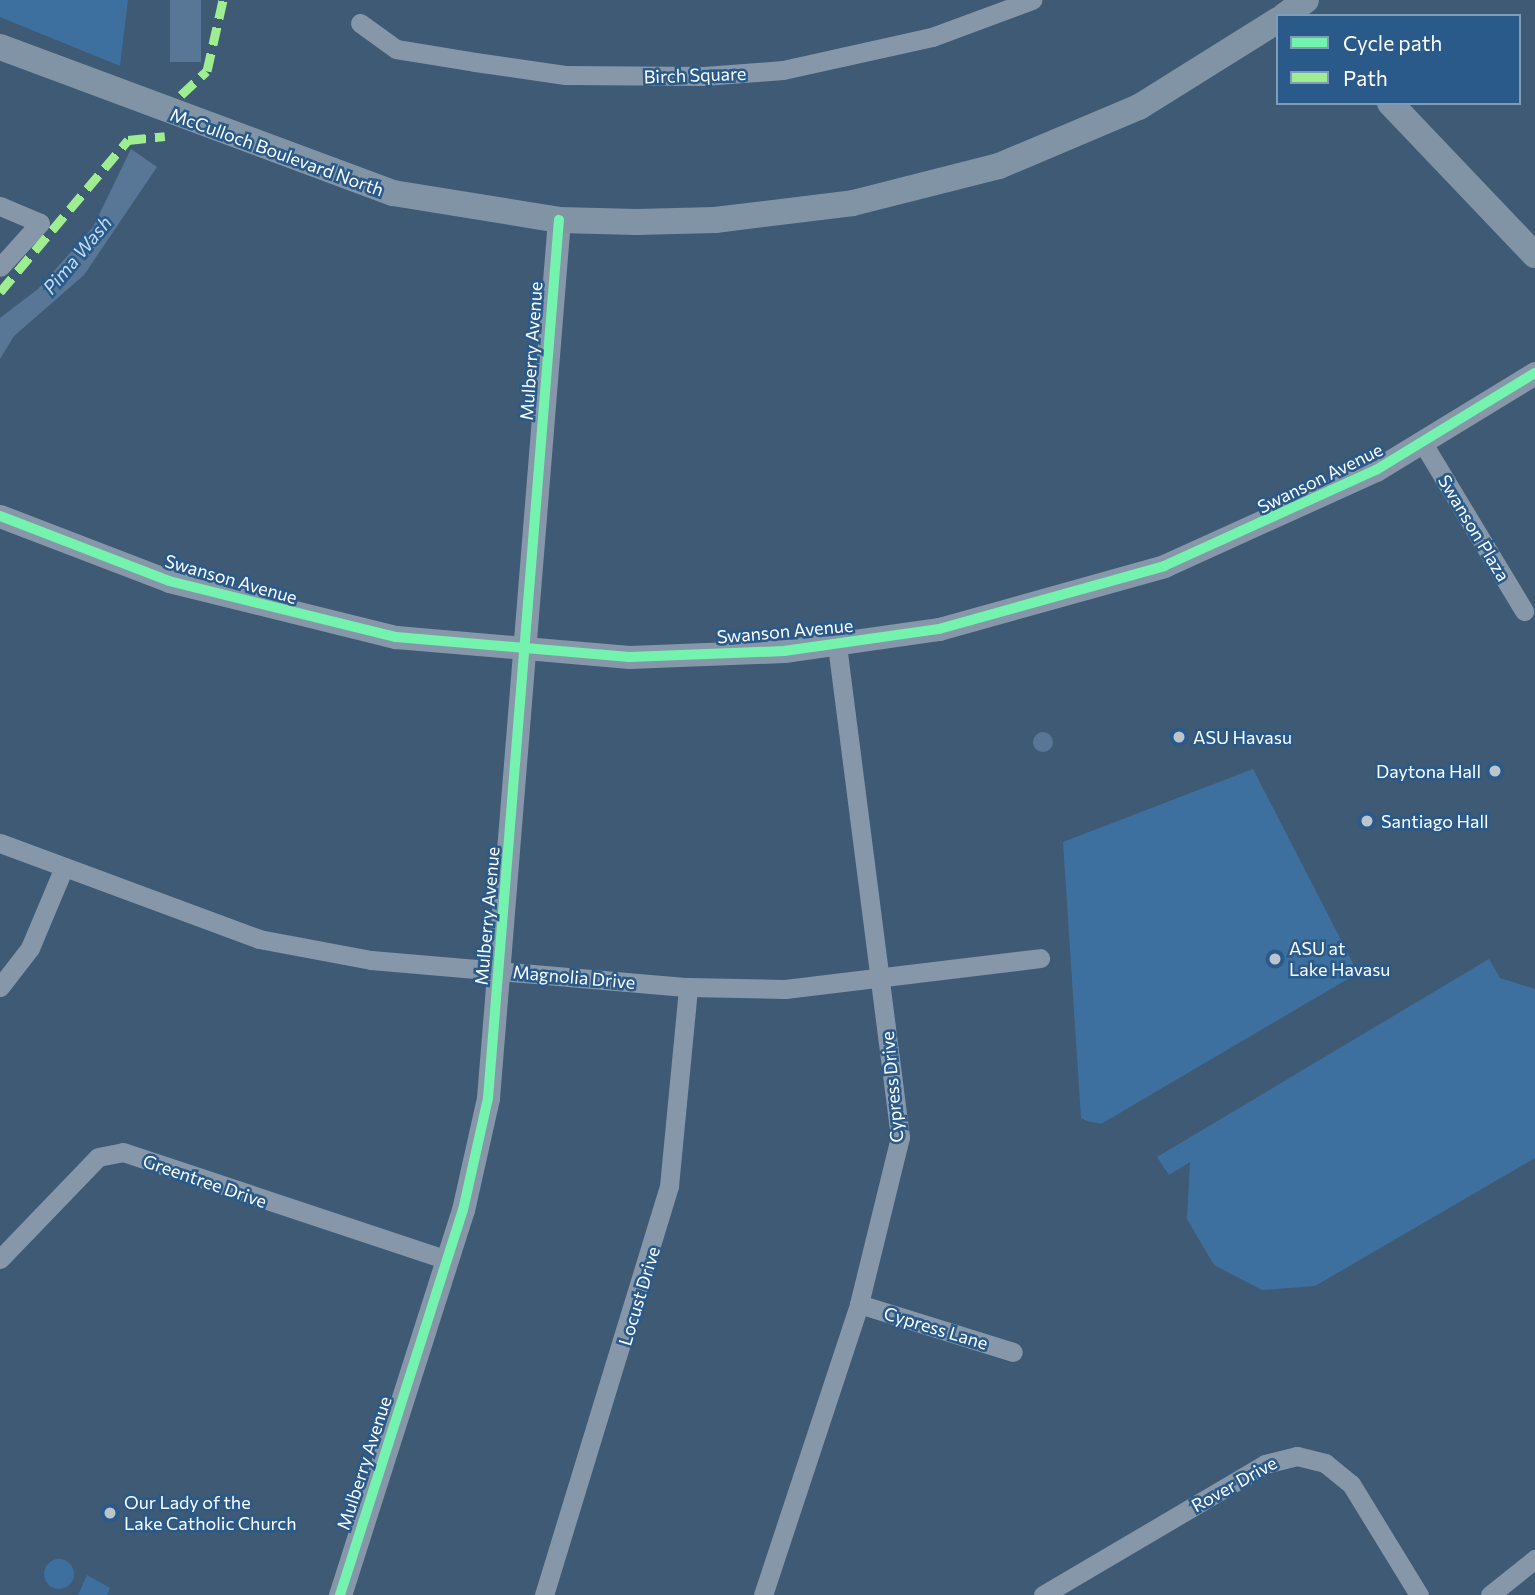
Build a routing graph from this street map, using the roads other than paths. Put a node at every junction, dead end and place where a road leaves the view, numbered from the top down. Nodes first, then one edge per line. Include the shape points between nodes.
1 (1032, 0) edge
2 (1276, 21) edge
3 (360, 23) dead end
4 (0, 47) edge
5 (1392, 105) edge
6 (0, 206) edge
7 (559, 220) junction
8 (1535, 255) edge
9 (0, 267) edge
10 (1535, 373) edge
11 (1424, 445) junction
12 (0, 516) edge
13 (1524, 611) dead end
14 (837, 645) junction
15 (526, 652) junction
16 (0, 843) edge
17 (64, 867) junction
18 (1041, 958) dead end
19 (500, 970) junction
20 (880, 976) junction
21 (0, 987) edge
22 (688, 987) junction
23 (0, 1259) edge
24 (447, 1259) junction
25 (859, 1304) junction
26 (1013, 1352) dead end
27 (1535, 1559) edge
28 (340, 1595) edge
29 (544, 1595) edge
30 (763, 1595) edge
31 (1043, 1595) edge
32 (1419, 1595) edge
33 (1490, 1595) edge

1 - 3 street, Birch Square via 932,37 783,70 704,76 565,75 475,62 396,49
2 - 7 main road, McCulloch Boulevard North via 1139,107 999,166 853,203 769,215
4 - 7 main road, McCulloch Boulevard North via 332,175 393,193
5 - 8 main road
6 - 9 street via 40,223
7 - 15 street, Mulberry Avenue
10 - 11 street, Swanson Avenue
11 - 13 street, Swanson Plaza
11 - 14 street, Swanson Avenue via 1307,506 1164,566 1014,612
12 - 15 street, Swanson Avenue via 244,603 396,637
14 - 15 street, Swanson Avenue via 706,656
14 - 20 street, Cypress Drive
15 - 19 street, Mulberry Avenue
16 - 17 street, Magnolia Drive
17 - 19 street, Magnolia Drive via 259,939 371,960
17 - 21 street via 30,948
18 - 20 street, Magnolia Drive
19 - 22 street, Magnolia Drive
19 - 24 street, Mulberry Avenue via 488,1098
20 - 22 street, Magnolia Drive via 785,989
20 - 25 street, Cypress Drive via 900,1137
22 - 29 street, Locust Drive via 669,1186
23 - 24 street, Greentree Drive via 98,1157 123,1152
24 - 28 street, Mulberry Avenue
25 - 26 street, Cypress Lane
25 - 30 street, Cypress Drive
27 - 33 street
31 - 32 street, Rover Drive via 1265,1464 1297,1456 1325,1463 1351,1484

